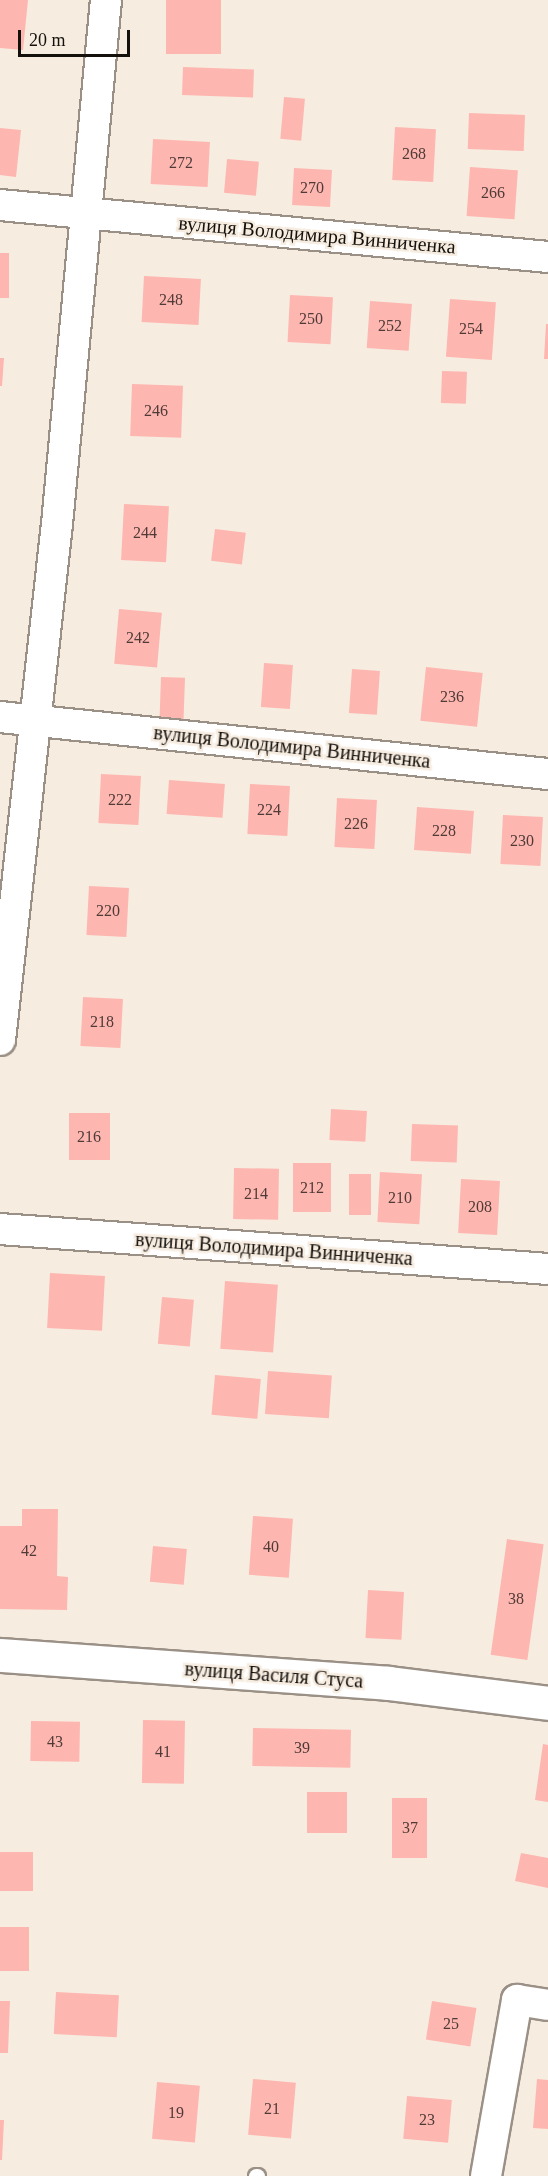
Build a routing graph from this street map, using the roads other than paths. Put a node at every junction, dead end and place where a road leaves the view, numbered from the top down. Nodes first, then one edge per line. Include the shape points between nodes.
1 (106, 0) edge
2 (0, 206) edge
3 (86, 213) junction
4 (548, 257) edge
5 (0, 717) edge
6 (35, 720) junction
7 (548, 774) edge
8 (0, 1040) edge
9 (0, 1229) edge
10 (548, 1269) edge
11 (0, 1655) edge
12 (548, 1703) edge
13 (548, 2005) edge
14 (486, 2176) edge

1 - 3 street
2 - 3 street, вулиця Володимира Винниченка
3 - 4 street, вулиця Володимира Винниченка
3 - 6 street
5 - 6 street, вулиця Володимира Винниченка
6 - 7 street, вулиця Володимира Винниченка
6 - 8 street
9 - 10 street, вулиця Володимира Винниченка
11 - 12 main road, вулиця Василя Стуса via 388,1683
13 - 14 street via 517,2000

